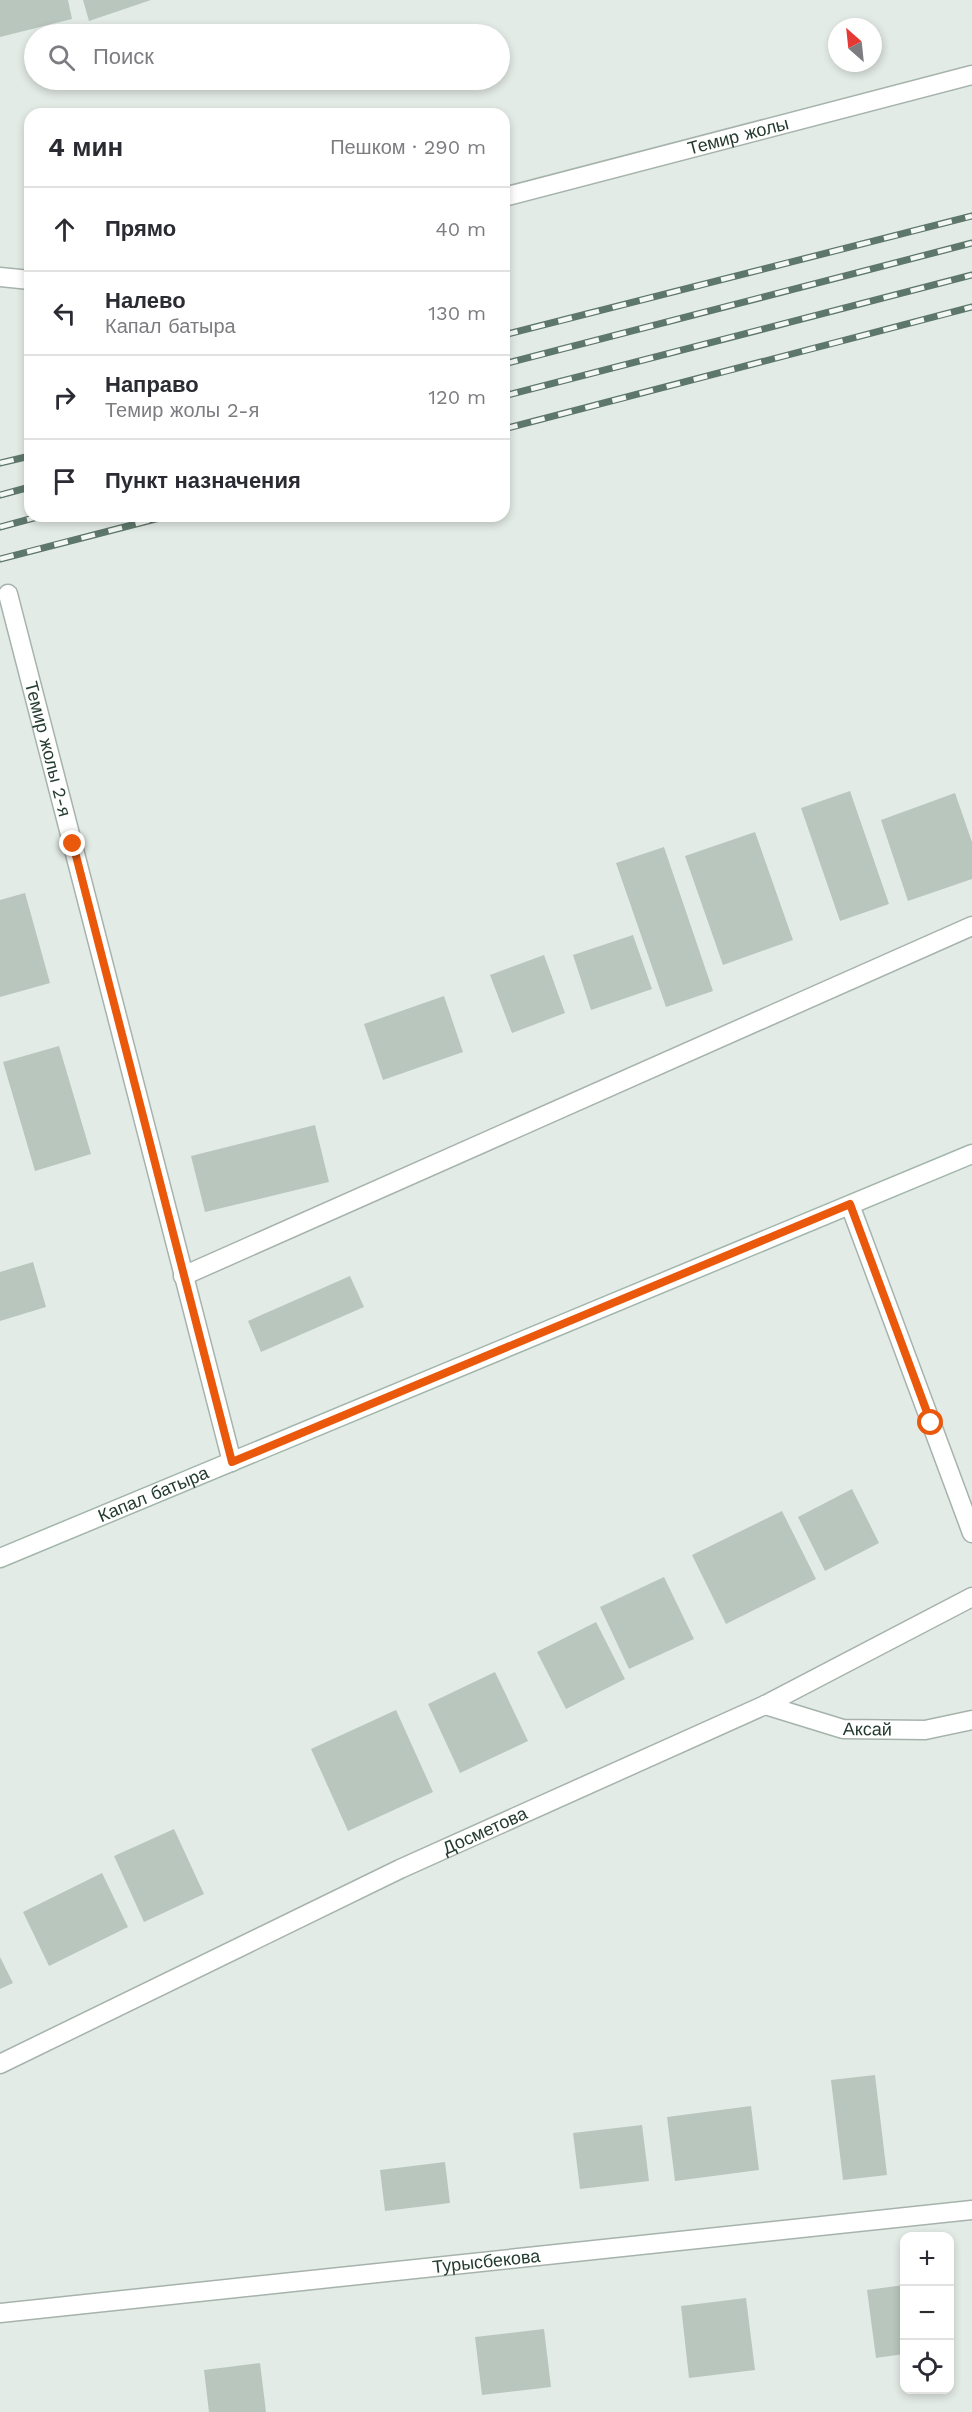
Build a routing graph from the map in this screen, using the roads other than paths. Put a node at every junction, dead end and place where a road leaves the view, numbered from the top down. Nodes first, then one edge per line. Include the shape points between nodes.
1 (972, 75) edge
2 (510, 195) edge
3 (0, 277) edge
4 (24, 279) edge
5 (9, 594) dead end
6 (972, 926) edge
7 (972, 1154) edge
8 (850, 1204) junction
9 (183, 1276) junction
10 (232, 1462) junction
11 (972, 1533) edge
12 (0, 1558) edge
13 (972, 1597) edge
14 (765, 1705) junction
15 (972, 1720) edge
16 (0, 2064) edge
17 (972, 2210) edge
18 (0, 2313) edge

1 - 2 street, Темир жолы
3 - 4 street
5 - 9 street, Темир жолы 2-я
6 - 9 street
7 - 8 street, Капал батыра
8 - 10 street, Капал батыра
8 - 11 street
9 - 10 street, Темир жолы 2-я
10 - 12 street, Капал батыра
13 - 14 street, Досметова
14 - 15 street, Аксай via 843,1729 925,1730
14 - 16 street, Досметова via 400,1869
17 - 18 street, Турысбекова

